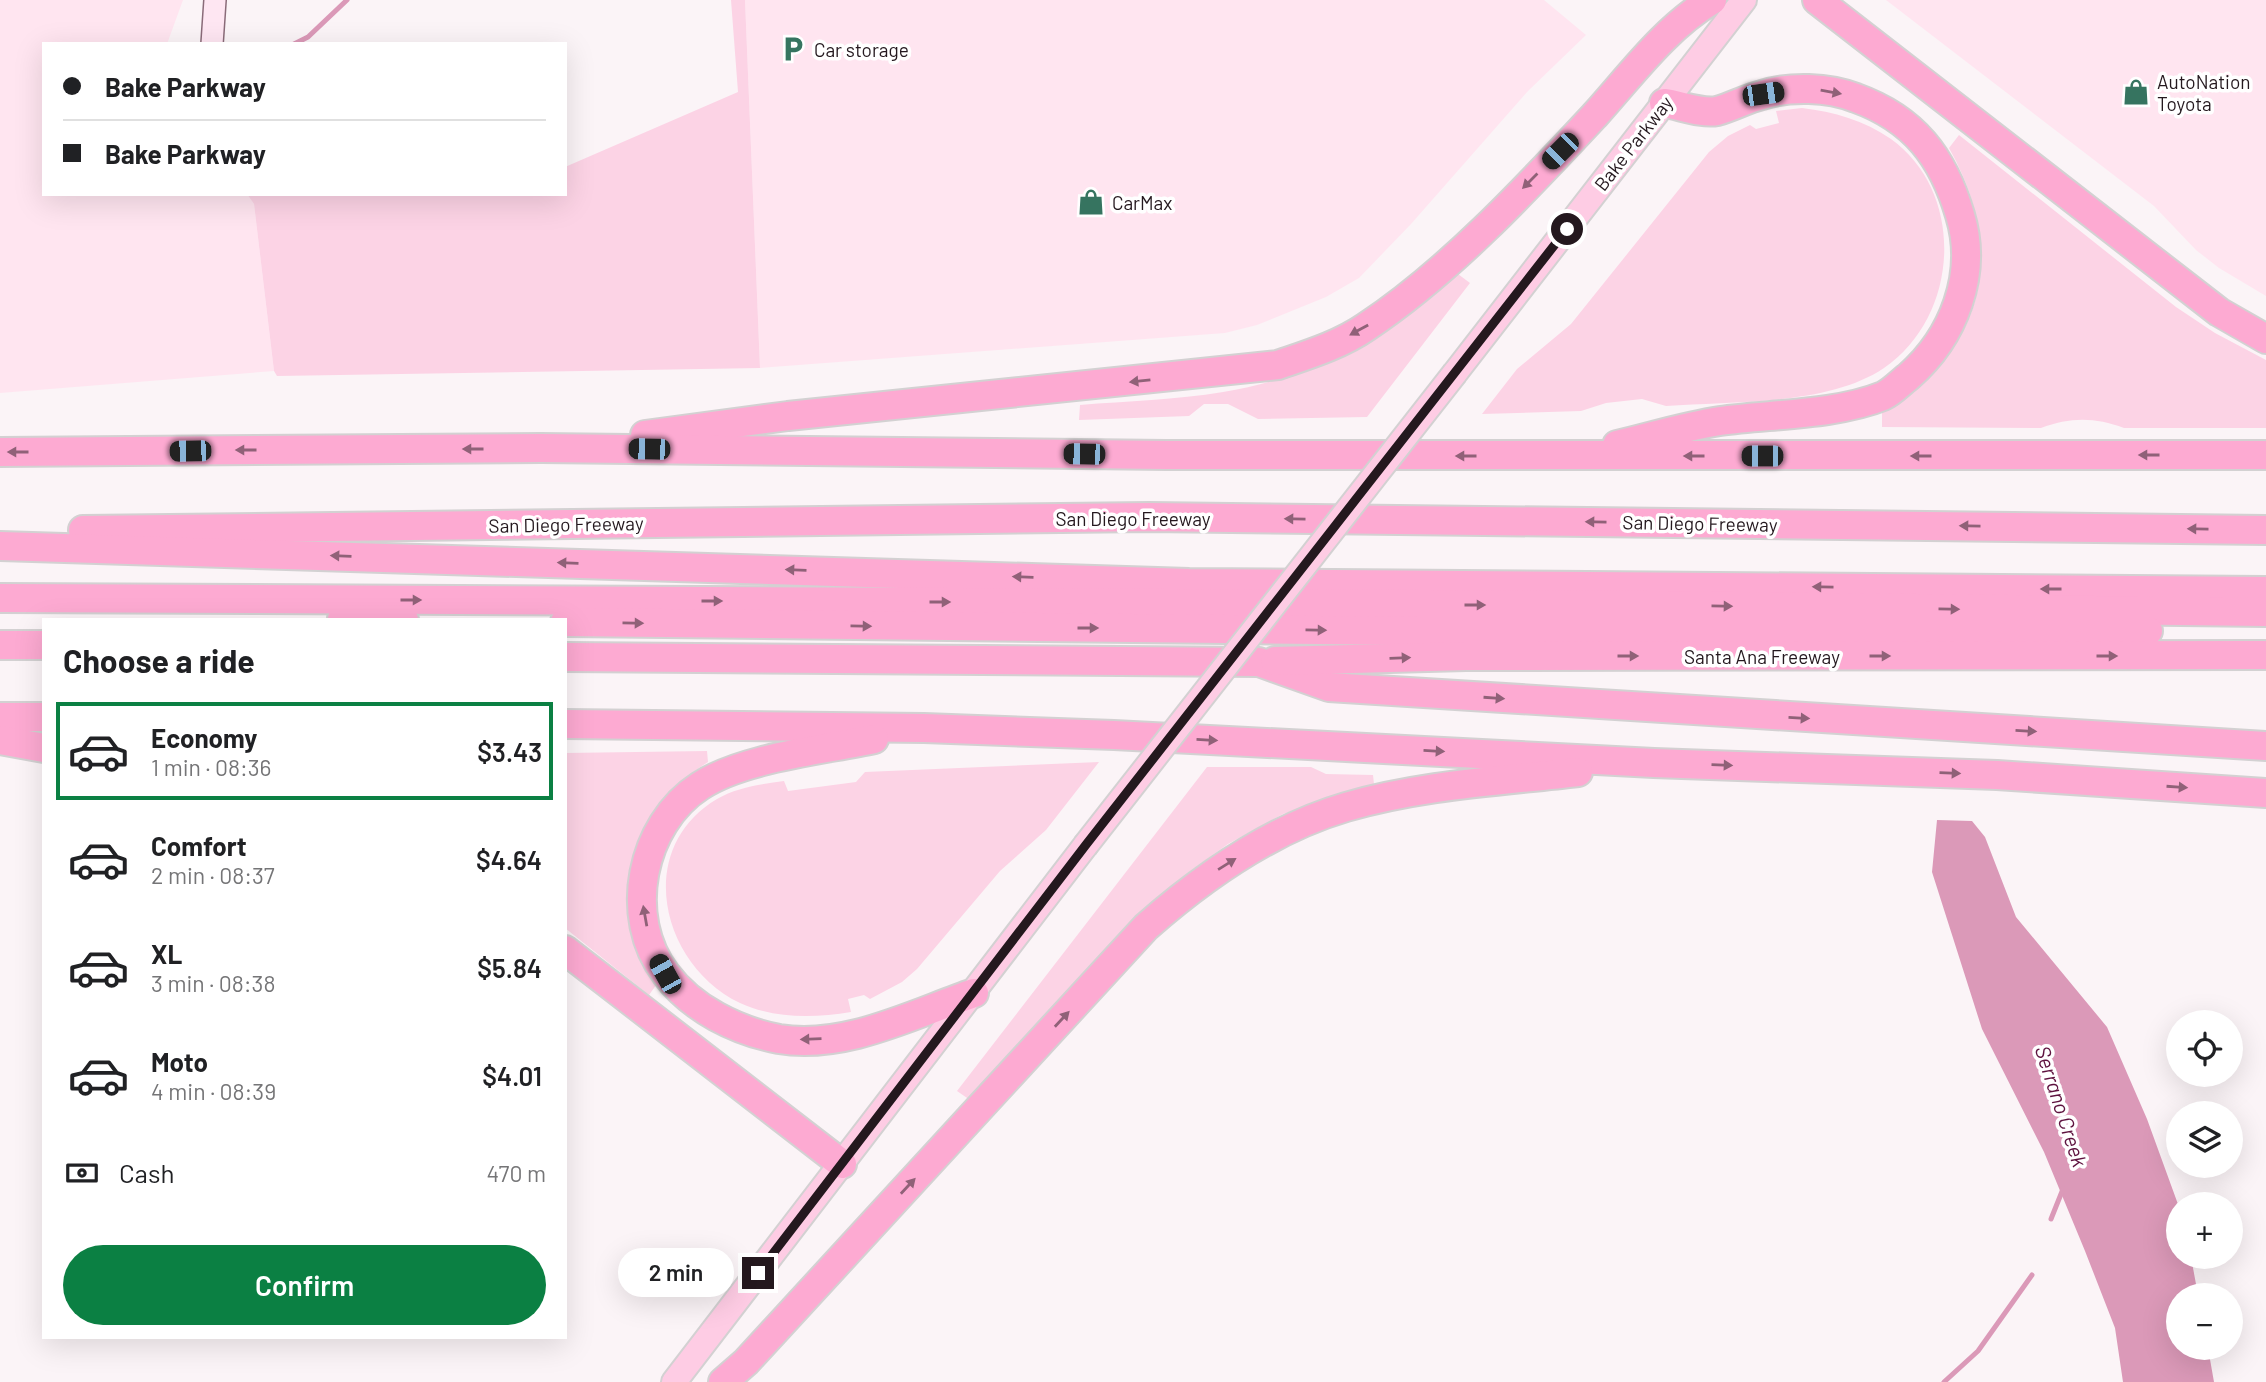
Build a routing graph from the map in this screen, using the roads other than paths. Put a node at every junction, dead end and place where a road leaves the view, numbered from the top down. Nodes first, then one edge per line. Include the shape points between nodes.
1 (215, 0) edge
2 (1712, 0) edge
3 (1744, 0) edge
4 (1817, 0) edge
5 (212, 42) edge
6 (1664, 103) junction
7 (2266, 339) edge
8 (541, 448) junction
9 (0, 452) edge
10 (2266, 455) edge
11 (1566, 456) junction
12 (2266, 530) edge
13 (0, 531) edge
14 (0, 546) edge
15 (2266, 591) edge
16 (1653, 595) junction
17 (0, 598) edge
18 (2266, 612) edge
19 (0, 614) edge
20 (269, 618) edge
21 (567, 622) edge
22 (2266, 630) edge
23 (0, 645) edge
24 (42, 645) edge
25 (2266, 655) edge
26 (567, 657) edge
27 (1259, 662) junction
28 (0, 717) edge
29 (42, 717) edge
30 (567, 724) edge
31 (924, 729) junction
32 (0, 740) edge
33 (2266, 746) edge
34 (42, 748) edge
35 (1654, 762) junction
36 (2266, 793) edge
37 (567, 952) edge
38 (974, 993) junction
39 (842, 1164) junction
40 (674, 1382) edge
41 (723, 1382) edge

1 - 5 street
2 -> 8 highway via 1687,15 1578,133 1433,277 1364,329 1319,350 1265,367 788,416
3 - 6 main road, Bake Parkway
4 - 7 highway via 2219,313
6 -> 11 highway via 1714,112 1763,94 1797,89 1855,97 1887,112 1936,155 1952,186 1967,260 1960,297 1927,359 1886,395 1846,405 1717,422
6 - 38 main road, Bake Parkway, bridge
8 -> 9 highway
11 -> 8 highway
10 -> 11 highway
12 -> 13 highway, San Diego Freeway via 1149,517
16 -> 14 highway
15 -> 16 highway
17 -> 16 highway
16 -> 18 highway
19 - 20 highway
21 -> 22 highway via 1448,632
23 - 24 highway
27 -> 25 highway, Santa Ana Freeway via 1466,656
26 - 27 highway
27 -> 33 highway via 1329,687
28 - 29 highway
30 - 31 highway
31 -> 35 highway
38 -> 31 highway via 835,1038 781,1039 732,1024 685,995 665,974 646,922 641,893 653,841 666,818 698,786 742,768
32 - 34 highway
35 -> 36 highway via 1997,775
41 -> 35 highway via 755,1353 1146,927 1195,884 1286,831 1344,808 1404,793
37 - 39 highway
38 - 39 main road, Bake Parkway
39 - 40 main road, Bake Parkway

